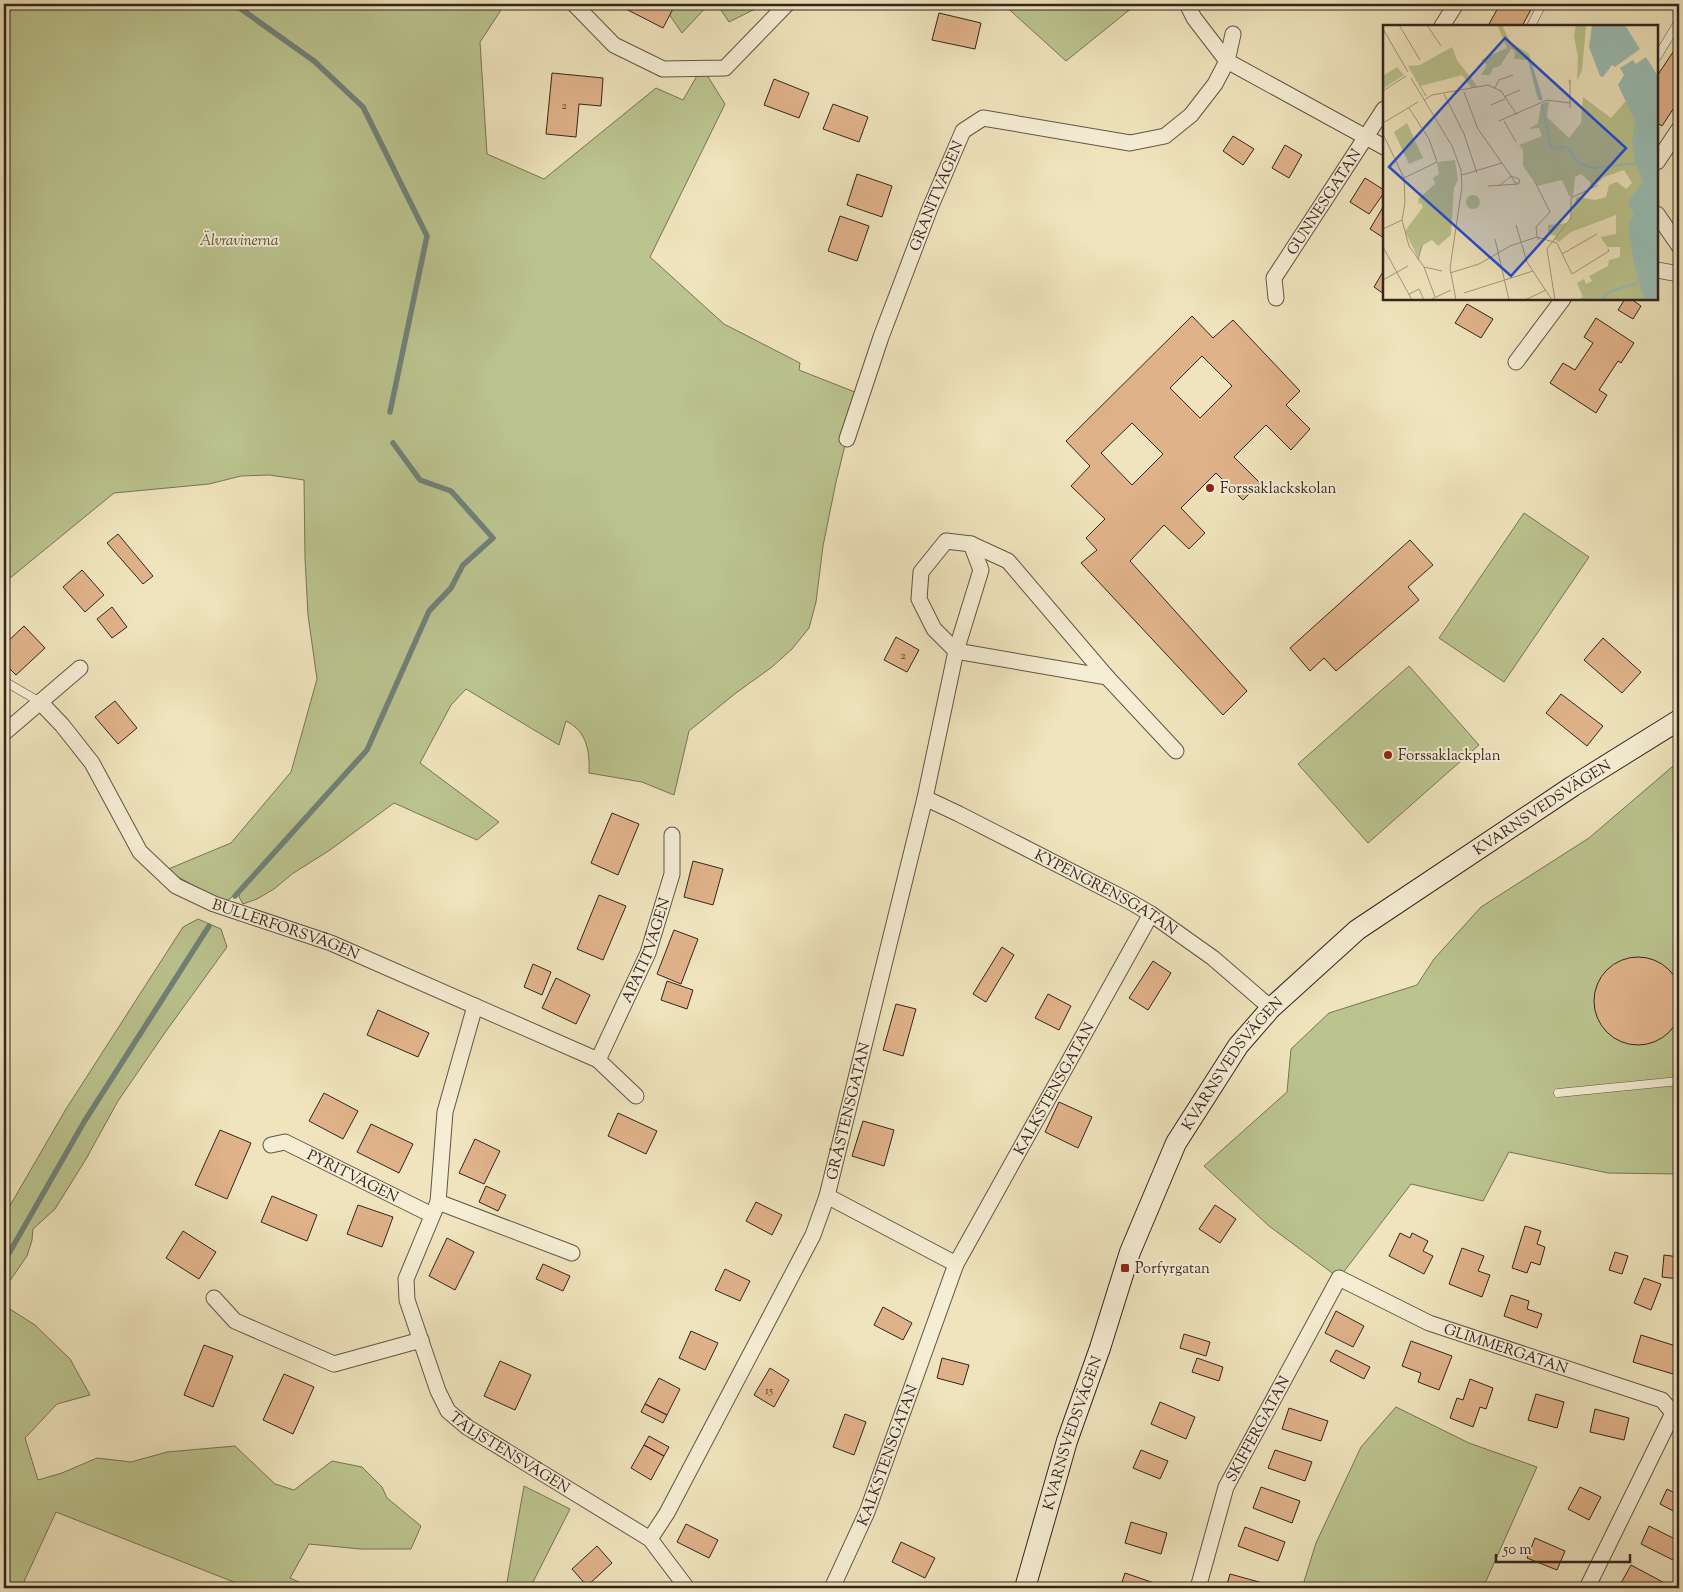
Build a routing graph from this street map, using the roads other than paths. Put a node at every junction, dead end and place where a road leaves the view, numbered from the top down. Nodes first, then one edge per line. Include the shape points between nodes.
1 (574, 4) edge
2 (787, 4) edge
3 (1187, 4) edge
4 (1456, 4) edge
5 (1542, 4) edge
6 (1679, 21) edge
7 (1443, 25) edge
8 (1532, 25) edge
9 (1233, 34) dead end
10 (1658, 55) edge
11 (1227, 61) junction
12 (1383, 110) edge
13 (1679, 129) edge
14 (1365, 136) junction
15 (1383, 147) edge
16 (1658, 160) edge
17 (1658, 215) edge
18 (1679, 246) edge
19 (1658, 270) edge
20 (1679, 274) edge
21 (1276, 298) dead end
22 (1562, 300) edge
23 (1516, 362) dead end
24 (847, 439) dead end
25 (971, 544) junction
26 (956, 651) junction
27 (80, 668) dead end
28 (1107, 677) junction
29 (4, 681) edge
30 (40, 702) junction
31 (1679, 720) edge
32 (4, 733) edge
33 (1176, 751) dead end
34 (925, 798) junction
35 (672, 835) dead end
36 (1151, 914) junction
37 (475, 1006) junction
38 (1271, 1008) junction
39 (598, 1060) junction
40 (1679, 1081) edge
41 (1558, 1093) dead end
42 (636, 1096) dead end
43 (271, 1145) dead end
44 (827, 1196) junction
45 (435, 1209) junction
46 (572, 1253) dead end
47 (956, 1264) junction
48 (1339, 1278) joint
49 (214, 1298) dead end
50 (421, 1340) junction
51 (1676, 1410) edge
52 (650, 1539) junction
53 (687, 1588) edge
54 (832, 1588) edge
55 (1025, 1588) edge
56 (1198, 1588) edge
57 (1587, 1588) edge

1 - 2 street via 614,45 663,69 725,68
3 - 11 street
4 - 7 street
5 - 8 lane
6 - 10 lane
9 - 11 street, GRANITVÄGEN
11 - 14 street
11 - 24 street, GRANITVÄGEN via 1192,115 1164,136 1130,143 983,118 963,131 880,337
12 - 14 street, GUNNESGATAN
13 - 16 street
14 - 15 street
14 - 21 street, GUNNESGATAN via 1274,278
17 - 18 street
19 - 20 street
22 - 23 street
25 - 26 street, GRÅSTENSGATAN via 981,570
25 - 26 street via 946,541 921,572 919,600 934,629
25 - 28 street via 1008,561
26 - 28 street
26 - 34 street, GRÅSTENSGATAN
27 - 30 street
28 - 33 street
29 - 30 lane, BULLERFORSVÄGEN
30 - 32 street
30 - 37 street, BULLERFORSVÄGEN via 92,764 140,852 176,886 214,904 331,943
31 - 38 street, KVARNSVEDSVÄGEN via 1573,786 1357,930
34 - 36 street, KYPENGRENSGATAN
34 - 44 street, GRÅSTENSGATAN
35 - 39 street, APATITVÄGEN via 672,874 648,953
36 - 38 street, KYPENGRENSGATAN via 1213,958
36 - 47 street, KALKSTENSGATAN
37 - 39 street, BULLERFORSVÄGEN
37 - 45 street, TÄLJSTENSVÄGEN via 445,1112
38 - 55 street, KVARNSVEDSVÄGEN via 1238,1046 1172,1152 1125,1268 1066,1441
39 - 42 street, BULLERFORSVÄGEN
40 - 41 lane
43 - 45 street, PYRITVÄGEN via 285,1142
44 - 47 street
44 - 52 street, GRÅSTENSGATAN via 808,1243 667,1513
45 - 46 street, PYRITVÄGEN
45 - 50 street, TÄLJSTENSVÄGEN via 406,1278 407,1300
47 - 54 street, KALKSTENSGATAN via 867,1512
48 - 51 street, GLIMMERGATAN via 1429,1323 1662,1400
48 - 56 street, SKIFFERGATAN via 1226,1487
49 - 50 street via 235,1321 334,1364
50 - 52 street, TÄLJSTENSVÄGEN via 448,1411 467,1427
51 - 57 street
52 - 53 street, TÄLJSTENSVÄGEN

